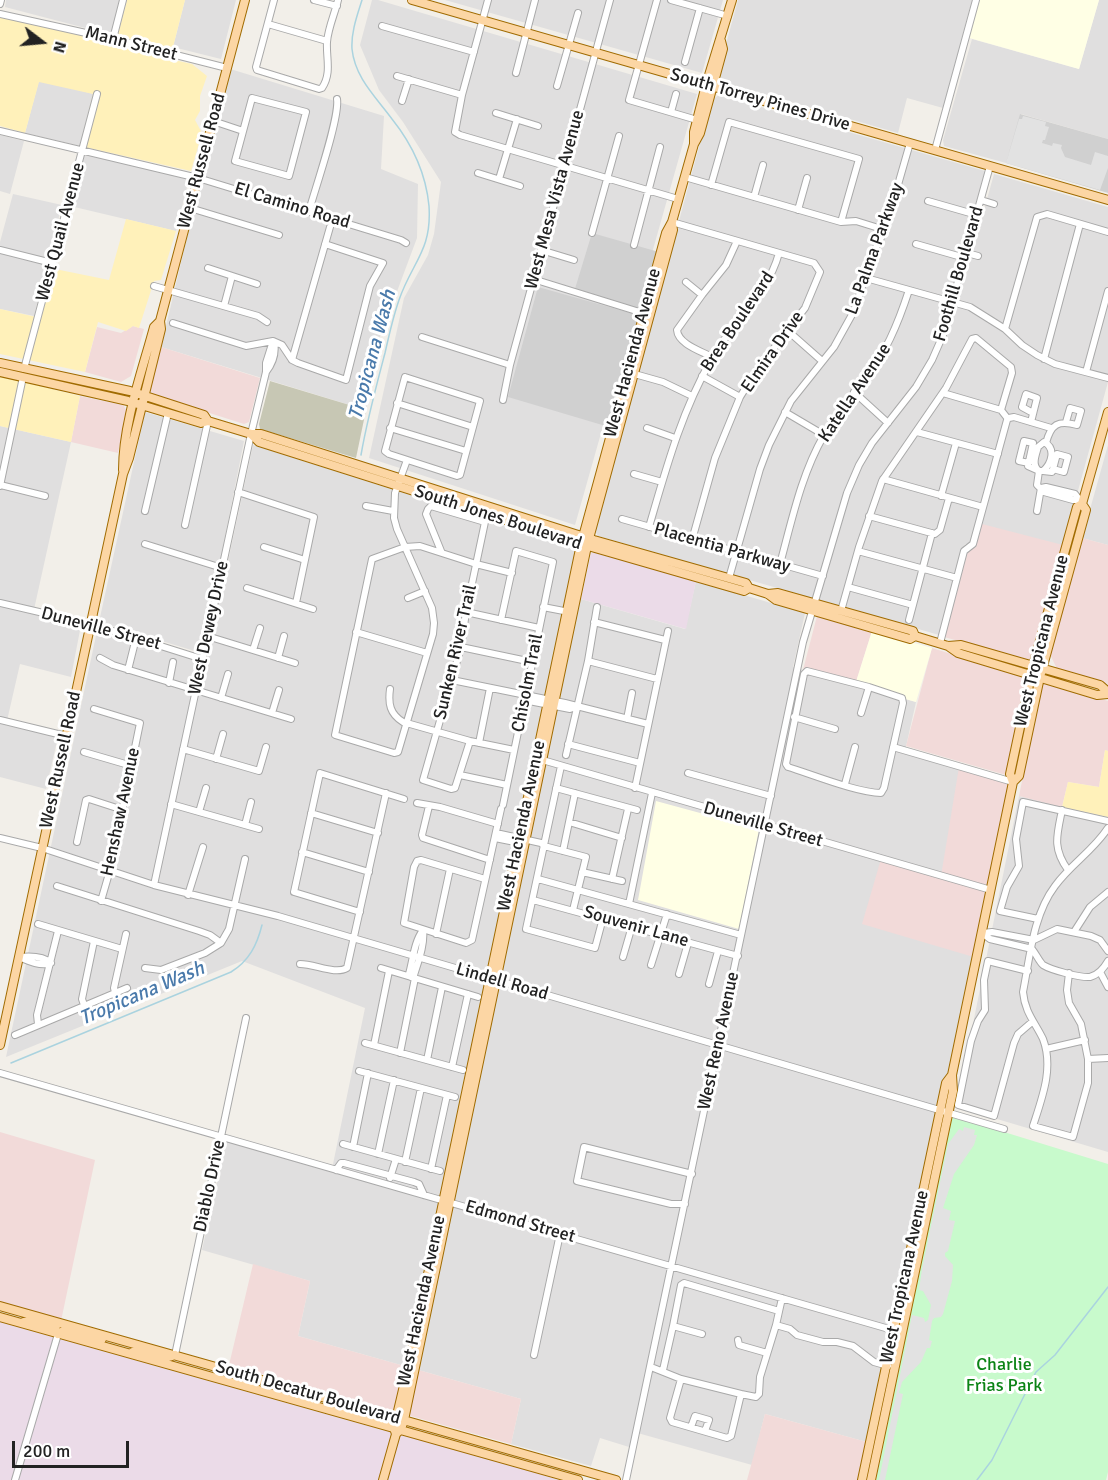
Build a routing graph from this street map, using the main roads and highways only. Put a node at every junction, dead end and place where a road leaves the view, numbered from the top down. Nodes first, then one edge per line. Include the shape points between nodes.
1 (245, 0) edge
2 (412, 0) edge
3 (732, 0) edge
4 (709, 86) junction
5 (693, 144) junction
6 (1108, 200) edge
7 (0, 363) edge
8 (0, 372) edge
9 (24, 373) junction
10 (140, 394) junction
11 (137, 404) junction
12 (1108, 412) edge
13 (208, 421) junction
14 (250, 434) junction
15 (338, 458) junction
16 (314, 459) junction
17 (399, 482) junction
18 (1082, 501) junction
19 (1072, 526) junction
20 (585, 541) junction
21 (1071, 564) junction
22 (690, 572) junction
23 (749, 588) junction
24 (814, 607) junction
25 (915, 636) junction
26 (948, 646) junction
27 (1033, 666) junction
28 (1042, 668) junction
29 (1035, 676) junction
30 (1108, 693) edge
31 (0, 1045) edge
32 (927, 1192) junction
33 (906, 1269) junction
34 (915, 1271) junction
35 (0, 1305) edge
36 (0, 1317) edge
37 (16, 1322) junction
38 (67, 1324) junction
39 (58, 1334) junction
40 (112, 1337) junction
41 (124, 1352) junction
42 (175, 1355) junction
43 (400, 1419) junction
44 (879, 1422) junction
45 (397, 1430) junction
46 (383, 1480) edge
47 (577, 1480) edge
48 (597, 1480) edge
49 (616, 1480) edge
50 (862, 1480) edge
51 (871, 1480) edge

1 - 10 main road, West Russell Road via 168,289 161,329
2 - 4 main road, South Torrey Pines Drive
3 - 4 main road, West Hacienda Avenue
4 - 5 main road, West Hacienda Avenue
4 - 5 main road, West Hacienda Avenue via 700,134
4 - 6 main road, South Torrey Pines Drive
5 - 20 main road, West Hacienda Avenue
7 - 9 main road, South Jones Boulevard
8 - 9 main road, South Jones Boulevard
9 - 10 main road, South Jones Boulevard
9 - 11 main road, South Jones Boulevard
10 - 11 main road, West Russell Road
10 - 13 main road, South Jones Boulevard via 204,415
11 - 13 main road, South Jones Boulevard via 201,423
11 - 31 main road, West Russell Road via 123,455 123,474
12 - 18 main road, West Tropicana Avenue
13 - 14 main road, South Jones Boulevard
14 - 15 main road, South Jones Boulevard
14 - 16 main road, South Jones Boulevard via 259,442
15 - 16 main road
15 - 17 main road, South Jones Boulevard
16 - 17 main road, South Jones Boulevard
17 - 20 main road, South Jones Boulevard
18 - 19 main road, West Tropicana Avenue
18 - 21 main road, West Tropicana Avenue via 1086,510
19 - 21 main road via 1068,558
19 - 27 main road, West Tropicana Avenue
20 - 22 main road, South Jones Boulevard
20 - 43 main road, West Hacienda Avenue
21 - 28 main road, West Tropicana Avenue
22 - 23 main road, South Jones Boulevard via 729,578 746,583
22 - 23 main road, South Jones Boulevard via 744,591
23 - 24 main road, South Jones Boulevard via 776,600
24 - 25 main road, South Jones Boulevard via 910,639
24 - 25 main road, South Jones Boulevard via 913,631
25 - 26 main road, South Jones Boulevard
26 - 27 main road, South Jones Boulevard via 961,645
26 - 29 main road, South Jones Boulevard via 958,653
27 - 28 main road, South Jones Boulevard
27 - 29 main road, West Tropicana Avenue
28 - 29 main road, West Tropicana Avenue
28 - 30 main road, South Jones Boulevard via 1100,685
29 - 30 main road, South Jones Boulevard via 1097,694
29 - 32 main road, West Tropicana Avenue via 1010,774 1013,782 952,1075 946,1083
32 - 33 main road, West Tropicana Avenue
32 - 34 main road, West Tropicana Avenue
33 - 34 main road
33 - 44 main road, West Tropicana Avenue via 886,1365
34 - 44 main road, West Tropicana Avenue via 895,1368
35 - 38 main road, South Decatur Boulevard
36 - 37 main road, South Decatur Boulevard
37 - 38 main road via 61,1327
37 - 39 main road, South Decatur Boulevard
38 - 40 main road, South Decatur Boulevard
39 - 40 main road via 65,1330 102,1339
39 - 41 main road, South Decatur Boulevard
40 - 42 main road, South Decatur Boulevard
41 - 42 main road via 141,1351 167,1358
41 - 45 main road, South Decatur Boulevard
42 - 43 main road, South Decatur Boulevard
43 - 45 main road, West Hacienda Avenue
43 - 49 main road, South Decatur Boulevard
44 - 50 main road, West Tropicana Avenue
44 - 51 main road, West Tropicana Avenue
45 - 46 main road, West Hacienda Avenue
45 - 47 main road, South Decatur Boulevard
47 - 48 main road, South Decatur Boulevard

